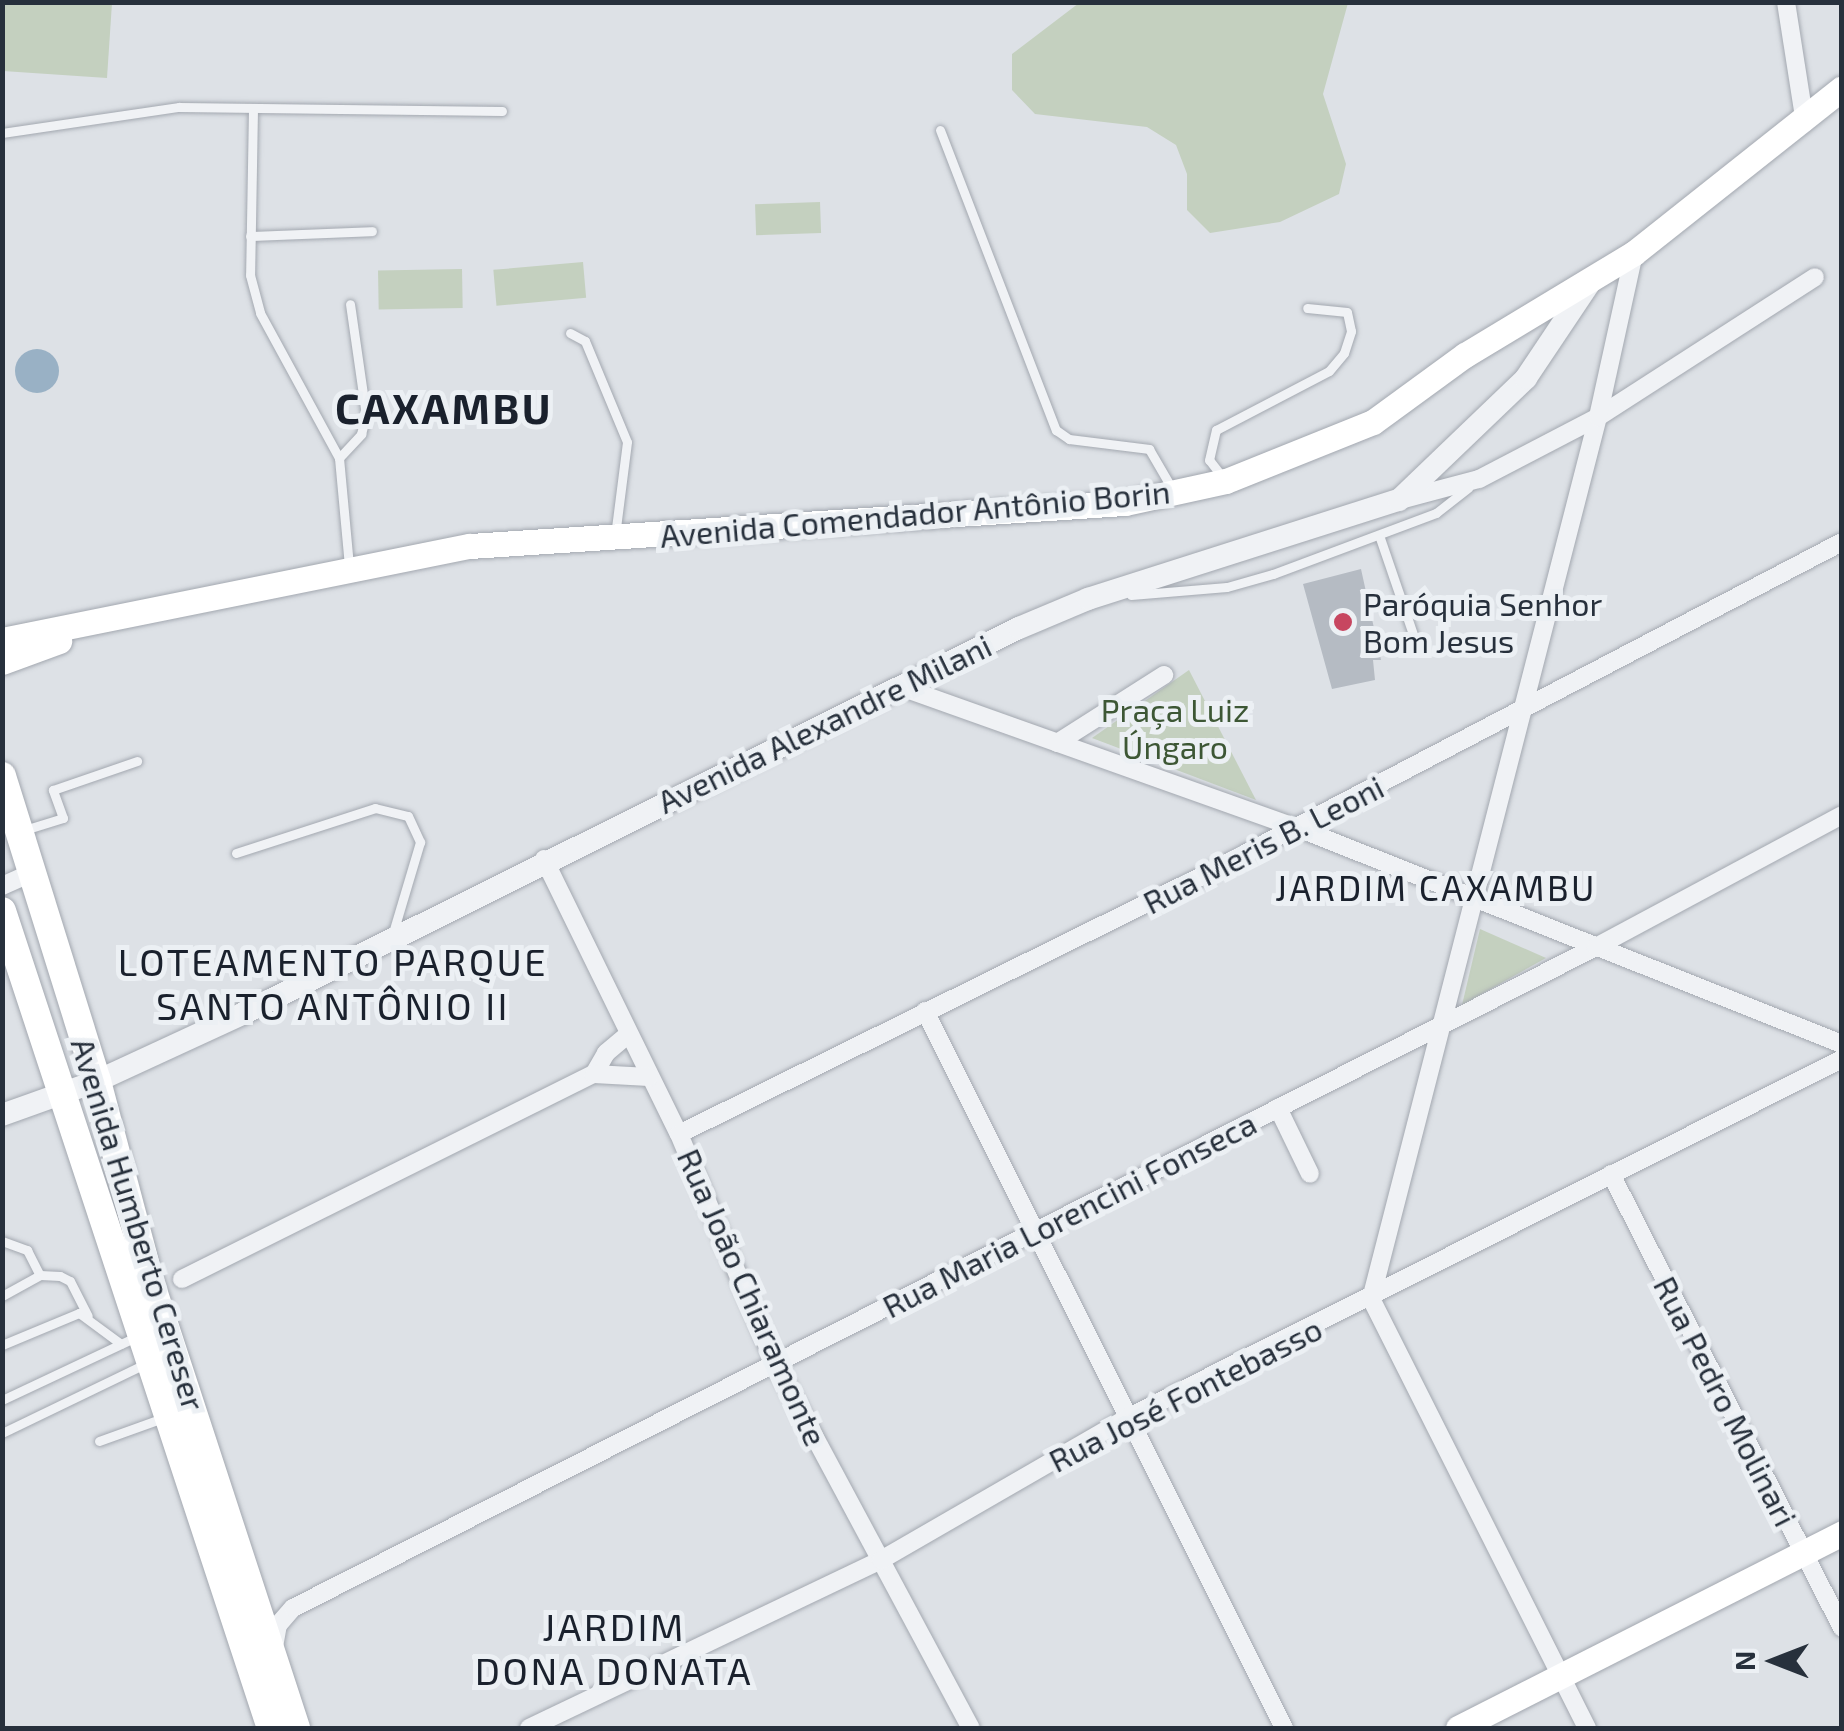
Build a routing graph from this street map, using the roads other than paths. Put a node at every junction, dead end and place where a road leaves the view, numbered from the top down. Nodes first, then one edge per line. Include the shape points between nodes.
1 (1786, 2) edge
2 (1842, 88) edge
3 (252, 109) junction
4 (502, 110) dead end
5 (1805, 123) junction
6 (940, 130) dead end
7 (2, 133) edge
8 (372, 232) dead end
9 (250, 236) junction
10 (1634, 253) junction
11 (1814, 277) dead end
12 (1591, 282) junction
13 (350, 304) dead end
14 (1307, 308) dead end
15 (570, 333) dead end
16 (1598, 417) junction
17 (340, 458) junction
18 (1479, 479) junction
19 (1226, 481) junction
20 (1174, 494) junction
21 (1399, 500) junction
22 (1379, 535) junction
23 (616, 536) junction
24 (1842, 542) edge
25 (348, 566) junction
26 (1088, 599) junction
27 (116, 619) junction
28 (2, 640) edge
29 (1416, 640) dead end
30 (2, 662) edge
31 (1164, 676) dead end
32 (901, 687) junction
33 (1522, 710) junction
34 (1057, 743) junction
35 (137, 760) dead end
36 (2, 776) edge
37 (1842, 815) edge
38 (1298, 828) junction
39 (18, 832) junction
40 (236, 853) dead end
41 (544, 859) junction
42 (30, 874) junction
43 (2, 886) edge
44 (1472, 901) junction
45 (2, 911) edge
46 (391, 939) junction
47 (1596, 947) junction
48 (925, 1011) junction
49 (1437, 1028) junction
50 (629, 1034) junction
51 (1842, 1044) edge
52 (1842, 1060) edge
53 (594, 1074) junction
54 (650, 1077) junction
55 (96, 1080) junction
56 (64, 1094) junction
57 (1278, 1108) junction
58 (2, 1115) edge
59 (679, 1134) junction
60 (1310, 1174) dead end
61 (1611, 1174) junction
62 (1032, 1233) junction
63 (2, 1241) edge
64 (40, 1274) junction
65 (182, 1279) dead end
66 (2, 1296) edge
67 (1371, 1299) junction
68 (88, 1316) junction
69 (2, 1345) edge
70 (137, 1347) junction
71 (775, 1363) junction
72 (3, 1399) edge
73 (168, 1416) junction
74 (1127, 1418) junction
75 (2, 1432) edge
76 (99, 1440) dead end
77 (1842, 1534) edge
78 (1802, 1553) junction
79 (881, 1560) junction
80 (256, 1597) junction
81 (293, 1608) junction
82 (1842, 1628) edge
83 (273, 1652) junction
84 (1561, 1677) junction
85 (271, 1728) edge
86 (296, 1728) edge
87 (529, 1728) edge
88 (972, 1728) edge
89 (1284, 1728) edge
90 (1458, 1728) edge
91 (1587, 1728) edge

1 - 5 street
2 - 5 main road, Avenida Comendador Antônio Borin
3 - 4 lane
3 - 7 lane via 179,108
3 - 9 lane
5 - 10 main road, Avenida Comendador Antônio Borin
6 - 20 lane via 1056,430 1080,441 1149,449
8 - 9 lane
9 - 17 lane via 250,275 260,313
10 - 12 main road, Avenida Comendador Antônio Borin
10 - 16 street
11 - 16 street
12 - 19 main road, Avenida Comendador Antônio Borin via 1465,356 1373,422
12 - 21 street, Avenida Alexandre Milani via 1526,378
13 - 17 lane via 366,415 361,434
14 - 19 lane via 1347,312 1351,330 1344,353 1314,379 1216,430 1209,460
15 - 23 lane via 584,341 627,442
16 - 18 street
16 - 33 street
17 - 25 lane
18 - 21 street
18 - 22 lane via 1436,513
19 - 20 main road, Avenida Comendador Antônio Borin
20 - 23 main road, Avenida Comendador Antônio Borin
21 - 26 street, Avenida Alexandre Milani
22 - 26 lane via 1226,586
22 - 29 lane
23 - 25 main road, Avenida Comendador Antônio Borin via 470,546
24 - 33 street, Rua Meris B. Leoni
25 - 27 main road, Avenida Comendador Antônio Borin
26 - 32 street, Avenida Alexandre Milani
27 - 28 main road, Avenida Comendador Antônio Borin
27 - 30 main road, Avenida Comendador Antônio Borin
31 - 34 street
32 - 34 street
32 - 41 street, Avenida Alexandre Milani
33 - 38 street, Rua Meris B. Leoni
33 - 44 street
34 - 38 street
35 - 39 lane via 53,790 63,818
36 - 39 main road, Avenida Humberto Cereser
37 - 47 street, Rua Maria Lorencini Fonseca
38 - 44 street
38 - 48 street, Rua Meris B. Leoni
39 - 42 main road, Avenida Humberto Cereser
40 - 46 lane via 374,808 408,816 420,842
41 - 46 street, Avenida Alexandre Milani
41 - 50 street, Rua João Chiaramonte
42 - 43 street
42 - 55 main road, Avenida Humberto Cereser
44 - 47 street
44 - 49 street
45 - 56 main road, Avenida Humberto Cereser
46 - 55 street, Avenida Alexandre Milani
47 - 49 street, Rua Maria Lorencini Fonseca
47 - 51 street
48 - 59 street, Rua Meris B. Leoni
48 - 62 street
49 - 57 street, Rua Maria Lorencini Fonseca
49 - 67 street
50 - 53 street
50 - 54 street, Rua João Chiaramonte
52 - 61 street, Rua José Fontebasso
53 - 54 street
53 - 65 street
54 - 59 street, Rua João Chiaramonte
55 - 56 street, Avenida Alexandre Milani
55 - 80 main road, Avenida Humberto Cereser via 150,1281
56 - 58 street, Avenida Alexandre Milani
56 - 70 main road, Avenida Humberto Cereser
57 - 60 street
57 - 62 street, Rua Maria Lorencini Fonseca
59 - 71 street, Rua João Chiaramonte
61 - 67 street, Rua José Fontebasso
61 - 78 street, Rua Pedro Molinari
62 - 71 street, Rua Maria Lorencini Fonseca
62 - 74 street
63 - 64 lane via 27,1250
64 - 66 lane
64 - 68 lane via 70,1281
67 - 74 street, Rua José Fontebasso
67 - 84 street
68 - 69 lane via 67,1313
68 - 70 lane
70 - 72 lane
70 - 73 main road, Avenida Humberto Cereser
70 - 75 lane
71 - 79 street, Rua João Chiaramonte
71 - 81 street, Rua Maria Lorencini Fonseca
73 - 76 lane
73 - 85 main road, Avenida Humberto Cereser
74 - 79 street, Rua José Fontebasso
74 - 89 street
77 - 78 main road
78 - 82 street, Rua Pedro Molinari
78 - 84 main road
79 - 87 street, Rua José Fontebasso
79 - 88 street, Rua João Chiaramonte
80 - 81 street
80 - 83 main road, Avenida Humberto Cereser
81 - 83 street via 278,1626
83 - 86 main road, Avenida Humberto Cereser
84 - 90 main road
84 - 91 street

